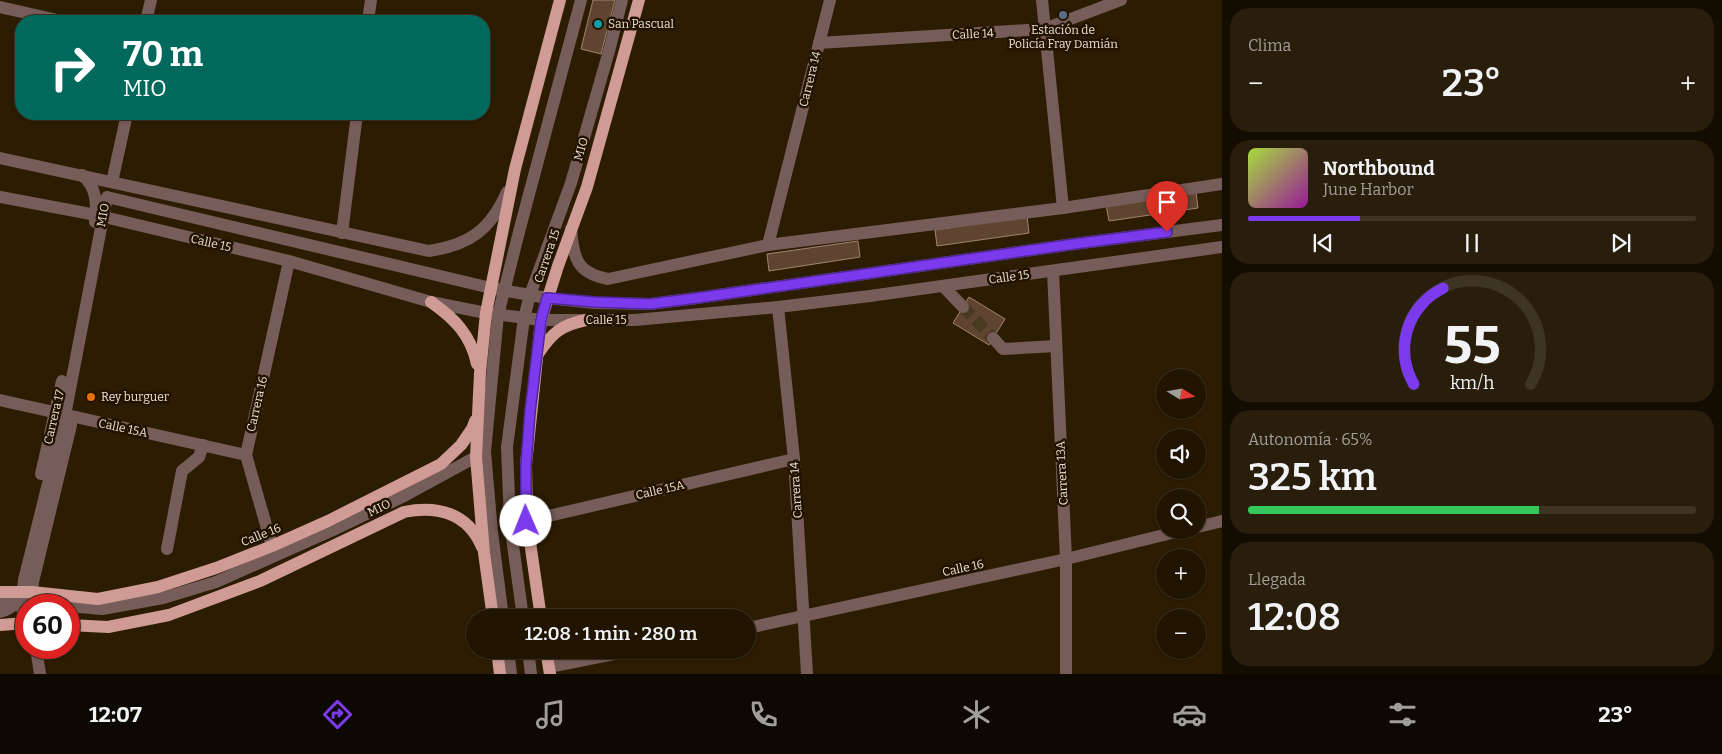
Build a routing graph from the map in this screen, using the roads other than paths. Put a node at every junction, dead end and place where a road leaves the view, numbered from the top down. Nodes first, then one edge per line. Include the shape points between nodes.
1 (151, 0) edge
2 (371, 0) edge
3 (560, 0) edge
4 (581, 0) edge
5 (622, 0) edge
6 (639, 0) edge
7 (830, 0) edge
8 (1042, 0) edge
9 (1121, 0) edge
10 (0, 7) edge
11 (35, 15) edge
12 (147, 15) edge
13 (369, 15) edge
14 (1044, 29) junction
15 (819, 43) junction
16 (126, 120) edge
17 (356, 120) edge
18 (0, 158) edge
19 (82, 175) junction
20 (512, 180) junction
21 (112, 182) junction
22 (1222, 184) edge
23 (0, 197) edge
24 (1062, 208) junction
25 (103, 217) junction
26 (1222, 225) edge
27 (571, 228) junction
28 (342, 233) junction
29 (768, 245) junction
30 (1222, 247) edge
31 (289, 261) junction
32 (1053, 271) junction
33 (944, 286) junction
34 (497, 289) junction
35 (530, 295) junction
36 (547, 298) junction
37 (431, 302) junction
38 (778, 307) junction
39 (963, 307) tunnel mouth
40 (492, 314) junction
41 (524, 318) junction
42 (541, 320) junction
43 (586, 320) junction
44 (993, 338) tunnel mouth
45 (1056, 346) junction
46 (537, 356) junction
47 (480, 373) junction
48 (0, 400) edge
49 (478, 411) junction
50 (64, 415) junction
51 (203, 445) junction
52 (246, 455) junction
53 (480, 455) junction
54 (794, 458) junction
55 (526, 521) junction
56 (1222, 521) edge
57 (1206, 525) edge
58 (1156, 537) edge
59 (272, 546) junction
60 (167, 549) dead end
61 (484, 553) junction
62 (1066, 559) junction
63 (0, 592) edge
64 (23, 594) edge
65 (26, 594) edge
66 (15, 595) edge
67 (15, 599) edge
68 (80, 599) edge
69 (0, 602) edge
70 (15, 604) edge
71 (80, 607) edge
72 (492, 609) edge
73 (502, 609) edge
74 (522, 609) edge
75 (540, 609) edge
76 (0, 612) edge
77 (804, 617) junction
78 (15, 624) edge
79 (0, 625) edge
80 (80, 625) edge
81 (756, 626) edge
82 (38, 659) edge
83 (498, 659) edge
84 (509, 659) edge
85 (529, 659) edge
86 (598, 659) edge
87 (549, 671) edge
88 (40, 674) edge
89 (500, 674) edge
90 (511, 674) edge
91 (531, 674) edge
92 (807, 674) edge
93 (1066, 674) edge

1 - 12 street
2 - 13 street
3 - 20 main road
4 - 34 street
5 - 35 street, MIO via 570,183
6 - 27 main road, Carrera 15 via 587,187
7 - 15 street, Carrera 14
8 - 14 street
9 - 14 street, Calle 14
10 - 11 street
14 - 15 street, Calle 14
14 - 24 street
15 - 29 street, Carrera 14
16 - 21 street
17 - 28 street
18 - 19 street
19 - 21 street
19 - 25 street via 90,182
20 - 28 street via 499,211 486,227 460,244 444,249 429,251
20 - 34 main road
21 - 28 street
22 - 24 street
23 - 25 street, Calle 15
24 - 29 street
25 - 31 street, Calle 15
25 - 34 street, MIO via 107,197
25 - 50 street, Carrera 17
26 - 36 street, MIO via 650,304
27 - 29 street via 573,252 578,264 596,277 608,279
27 - 36 main road, Carrera 15
30 - 32 street, Calle 15
31 - 37 street, Calle 15
31 - 52 street, Carrera 16
32 - 33 street, Calle 15
32 - 45 street, Carrera 13A
33 - 38 street, Calle 15
33 - 39 street
34 - 35 street, MIO
34 - 40 main road
35 - 36 street, MIO
35 - 41 street, MIO
36 - 42 main road, Carrera 15
37 - 40 street, Calle 15
37 - 47 main road via 449,314 464,332 475,352
38 - 43 street, Calle 15 via 635,320
38 - 54 street, Carrera 14
40 - 41 street, Calle 15
40 - 47 main road
40 - 53 street
41 - 42 street, Calle 15
41 - 74 street, MIO via 507,447 510,523
42 - 43 street, Calle 15
42 - 46 main road, Carrera 15
43 - 46 main road via 567,325 550,336
44 - 45 street via 1003,349
45 - 62 street, Carrera 13A
46 - 55 main road, Carrera 15 via 526,464
47 - 49 main road
48 - 50 street, Calle 15A
49 - 53 main road
49 - 59 main road, Calle 16 via 472,429 461,445 440,464
50 - 51 street, Calle 15A
50 - 64 street, Carrera 17 via 16,580
50 - 65 street, Carrera 17
51 - 52 street, Calle 15A
51 - 60 street via 199,457 182,472
52 - 59 street, Carrera 16
53 - 61 main road
53 - 71 street, MIO via 404,496 216,582 163,598 102,609
53 - 73 street
54 - 55 street, Calle 15A
54 - 77 street, Carrera 14
55 - 75 main road, Carrera 15
56 - 57 street
58 - 62 street, Calle 16
59 - 68 main road, Calle 16 via 158,587 98,599
61 - 72 main road
61 - 80 main road via 479,540 460,519 433,509 420,509 395,516 260,582 169,615 108,626
62 - 77 street, Calle 16
62 - 93 street, Carrera 13A
63 - 66 main road, Calle 16
67 - 69 street
70 - 76 street
77 - 81 street, Calle 16
77 - 92 street, Carrera 14
78 - 79 main road
82 - 88 street
83 - 89 main road
84 - 90 street
85 - 91 street
86 - 87 street

